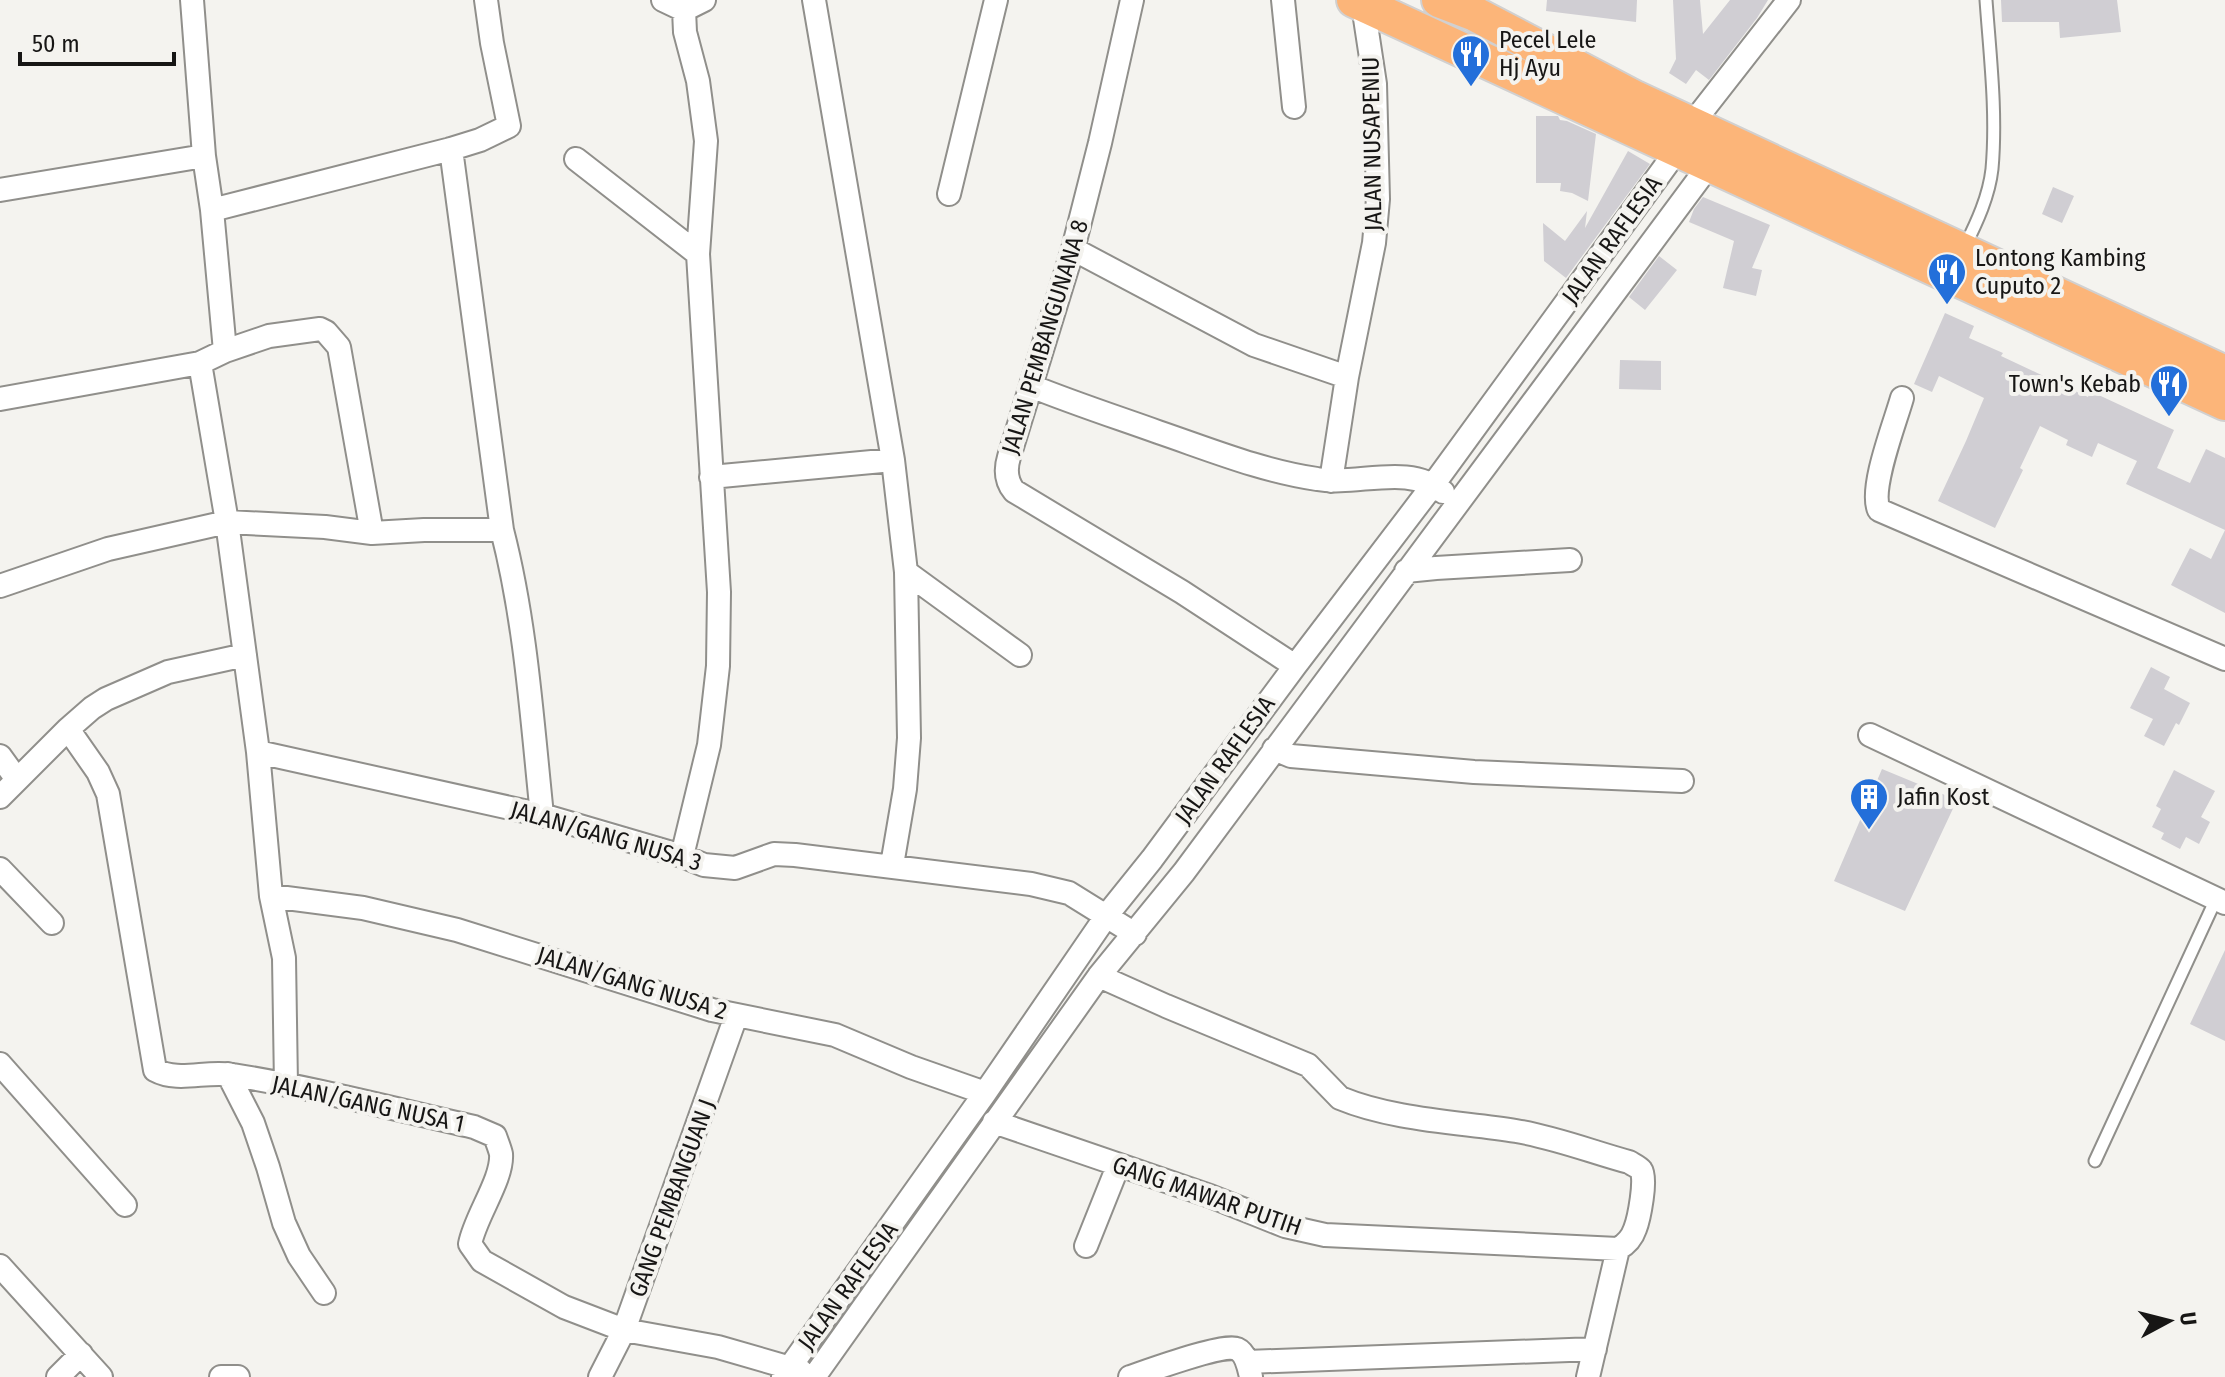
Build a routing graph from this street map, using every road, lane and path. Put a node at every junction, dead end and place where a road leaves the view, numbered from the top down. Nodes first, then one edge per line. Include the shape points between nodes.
1 (192, 0) edge
2 (486, 0) edge
3 (663, 0) edge
4 (814, 0) edge
5 (996, 0) edge
6 (1132, 0) edge
7 (1283, 0) edge
8 (1439, 0) edge
9 (1789, 0) edge
10 (1986, 0) edge
11 (1359, 2) edge
12 (694, 5) edge
13 (1480, 7) edge
14 (1294, 107) dead end
15 (1698, 145) junction
16 (451, 149) junction
17 (204, 156) junction
18 (576, 159) dead end
19 (0, 190) edge
20 (949, 194) dead end
21 (212, 210) junction
22 (1073, 249) junction
23 (1962, 252) junction
24 (698, 254) junction
25 (225, 351) junction
26 (200, 363) junction
27 (2225, 373) edge
28 (1347, 377) junction
29 (1031, 386) junction
30 (1902, 398) dead end
31 (0, 399) edge
32 (2225, 403) edge
33 (893, 460) junction
34 (711, 477) junction
35 (1331, 481) junction
36 (1446, 494) junction
37 (227, 522) junction
38 (502, 530) junction
39 (372, 533) junction
40 (1570, 560) dead end
41 (1406, 571) junction
42 (906, 572) junction
43 (0, 586) edge
44 (245, 655) junction
45 (1020, 655) dead end
46 (2225, 659) edge
47 (1295, 666) junction
48 (68, 729) junction
49 (1870, 735) dead end
50 (1274, 749) junction
51 (258, 752) junction
52 (0, 756) edge
53 (16, 778) junction
54 (1682, 781) dead end
55 (0, 797) edge
56 (542, 815) junction
57 (682, 856) junction
58 (892, 865) junction
59 (0, 869) edge
60 (271, 896) junction
61 (2221, 901) edge
62 (1110, 917) junction
63 (52, 923) dead end
64 (1133, 933) junction
65 (1099, 976) junction
66 (736, 1016) junction
67 (1021, 1063) junction
68 (0, 1064) edge
69 (228, 1074) junction
70 (286, 1085) junction
71 (985, 1093) junction
72 (994, 1122) junction
73 (2095, 1161) dead end
74 (1118, 1166) junction
75 (125, 1205) dead end
76 (1086, 1246) dead end
77 (1618, 1249) junction
78 (0, 1266) edge
79 (324, 1293) dead end
80 (624, 1330) junction
81 (1595, 1349) junction
82 (81, 1354) junction
83 (1249, 1369) edge
84 (803, 1374) edge
85 (58, 1377) edge
86 (101, 1377) edge
87 (221, 1377) edge
88 (238, 1377) edge
89 (600, 1377) edge
90 (1130, 1377) edge
91 (1588, 1377) edge

1 - 17 street
2 - 16 street via 509,126
3 - 12 street
4 - 33 street
5 - 20 street
6 - 22 street, JALAN PEMBANGUNANA 8
7 - 14 street
8 - 13 main road
9 - 15 street
10 - 23 lane via 1992,172
11 - 15 main road
11 - 28 street, JALAN NUSAPENIU via 1375,84 1378,199
12 - 24 street via 685,32 706,141
13 - 15 main road via 1635,98
15 - 23 main road
15 - 32 main road
15 - 36 street, JALAN RAFLESIA
15 - 36 street, JALAN RAFLESIA
16 - 21 street
16 - 38 street
17 - 19 street
17 - 21 street
18 - 24 street
21 - 25 street
22 - 28 street via 1254,345
22 - 29 street, JALAN PEMBANGUNANA 8
23 - 27 main road
24 - 34 street
25 - 26 street
25 - 39 street via 303,331 320,329 331,337 339,347
26 - 31 street
26 - 37 street
28 - 35 street, JALAN NUSAPENIU
29 - 35 street via 1240,461
29 - 47 street, JALAN PEMBANGUNANA 8 via 1006,467 1014,491
30 - 46 street via 1876,487 1879,510
33 - 34 street
33 - 42 street
34 - 57 street via 718,666 709,745
35 - 36 street via 1419,479
36 - 41 street, JALAN RAFLESIA
36 - 47 street, JALAN RAFLESIA
37 - 39 street
37 - 43 street via 108,549
37 - 44 street
38 - 39 street
38 - 56 street via 524,648
40 - 41 street
41 - 50 street, JALAN RAFLESIA
42 - 45 street
42 - 58 street via 909,738
44 - 48 street via 168,672 121,691
44 - 51 street
47 - 62 street, JALAN RAFLESIA
48 - 53 street
48 - 69 street, JALAN/GANG NUSA 1 via 108,794 155,1070 167,1076
49 - 61 street
50 - 54 street via 1291,756 1458,771
50 - 64 street, JALAN RAFLESIA
51 - 56 street, JALAN/GANG NUSA 3
51 - 60 street
52 - 53 street
53 - 55 street
56 - 57 street, JALAN/GANG NUSA 3
57 - 58 street, JALAN/GANG NUSA 3 via 724,868 774,854
58 - 62 street, JALAN/GANG NUSA 3 via 1069,893
59 - 63 street
60 - 66 street, JALAN/GANG NUSA 2 via 363,908 457,930
60 - 70 street via 284,958
61 - 73 lane
62 - 64 street, JALAN/GANG NUSA 3
62 - 67 street, JALAN RAFLESIA
64 - 65 street, JALAN RAFLESIA
65 - 67 street, JALAN RAFLESIA
65 - 77 street via 1308,1065 1347,1101 1385,1112 1521,1132 1629,1162 1642,1173 1642,1199 1635,1231
66 - 71 street, JALAN/GANG NUSA 2 via 835,1035
66 - 80 street, GANG PEMBANGUAN J
67 - 71 street, JALAN RAFLESIA
67 - 72 street, JALAN RAFLESIA
68 - 75 street
69 - 70 street, JALAN/GANG NUSA 1
69 - 79 street via 253,1123 284,1223
70 - 80 street, JALAN/GANG NUSA 1 via 495,1136 501,1156 473,1230 470,1244 475,1253 564,1307
71 - 84 street, JALAN RAFLESIA
72 - 74 street, GANG MAWAR PUTIH
72 - 84 street, JALAN RAFLESIA
74 - 76 street
74 - 77 street, GANG MAWAR PUTIH via 1285,1226 1325,1235
77 - 81 street
78 - 82 street
80 - 84 street, JALAN/GANG NUSA 1 via 718,1347
80 - 89 street, GANG PEMBANGUAN J
81 - 83 street
81 - 91 street
82 - 85 street
82 - 86 street
83 - 90 street via 1236,1348 1225,1348
87 - 88 street

